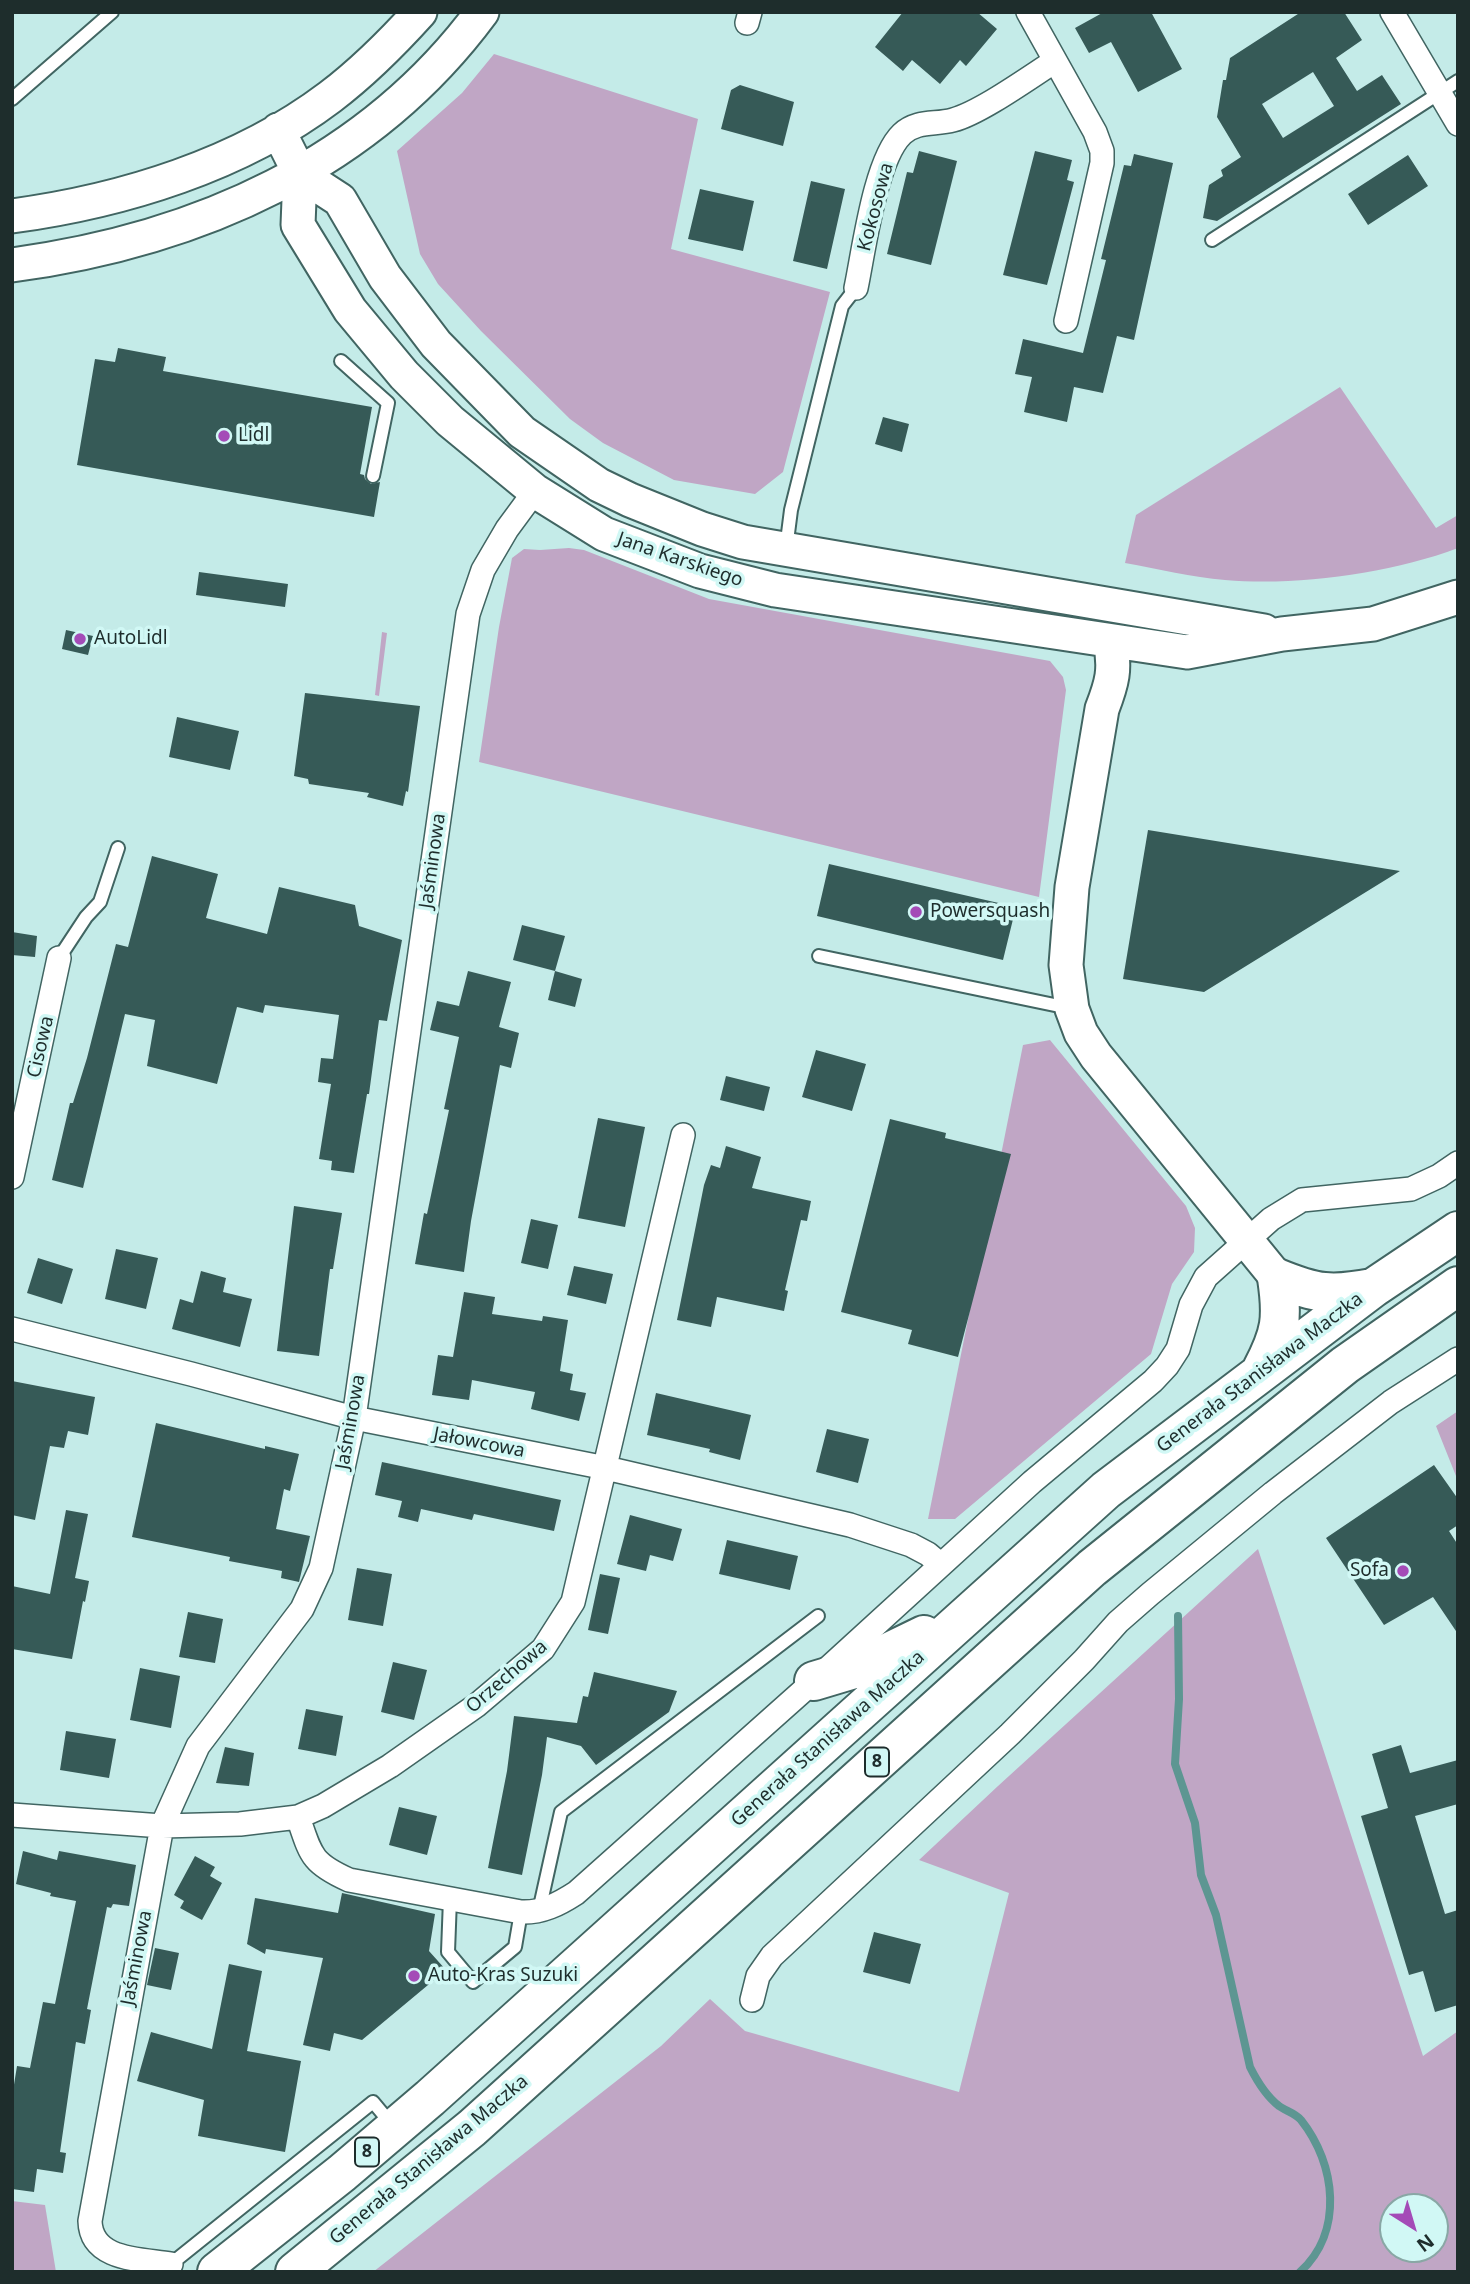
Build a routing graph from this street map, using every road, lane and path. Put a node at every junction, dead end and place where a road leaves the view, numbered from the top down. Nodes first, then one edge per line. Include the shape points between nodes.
1 (113, 12) edge
2 (420, 12) edge
3 (482, 12) edge
4 (1028, 12) edge
5 (1392, 12) edge
6 (1055, 61) junction
7 (1449, 88) edge
8 (12, 99) edge
9 (1458, 124) edge
10 (278, 131) junction
11 (300, 174) junction
12 (152, 186) junction
13 (12, 216) edge
14 (170, 230) junction
15 (1212, 240) dead end
16 (12, 265) edge
17 (856, 288) joint
18 (1066, 321) dead end
19 (341, 361) dead end
20 (481, 393) junction
21 (450, 421) junction
22 (373, 476) dead end
23 (535, 491) junction
24 (786, 549) junction
25 (1458, 597) edge
26 (1118, 605) junction
27 (1282, 634) junction
28 (1110, 642) junction
29 (118, 848) dead end
30 (819, 956) dead end
31 (59, 958) joint
32 (1072, 1009) junction
33 (683, 1135) dead end
34 (1458, 1163) edge
35 (12, 1177) edge
36 (1458, 1231) edge
37 (1247, 1240) junction
38 (1277, 1278) junction
39 (1458, 1286) edge
40 (1373, 1288) junction
41 (12, 1329) edge
42 (1458, 1359) edge
43 (1262, 1369) junction
44 (354, 1418) junction
45 (606, 1468) junction
46 (940, 1565) junction
47 (818, 1616) dead end
48 (961, 1618) junction
49 (814, 1681) junction
50 (12, 1815) edge
51 (298, 1817) junction
52 (162, 1826) junction
53 (450, 1899) junction
54 (530, 1911) junction
55 (752, 2000) dead end
56 (395, 2128) junction
57 (171, 2264) joint
58 (217, 2272) edge
59 (295, 2272) edge

1 - 8 lane
2 - 10 street via 352,79
3 - 11 street via 414,90 358,137
4 - 6 street
5 - 7 street
6 - 17 street, Kokosowa via 970,113 923,123 903,133 882,173
6 - 18 street via 1102,151
7 - 9 street
7 - 15 lane
10 - 11 street, Jana Karskiego
10 - 12 street
11 - 14 street
11 - 20 street, Jana Karskiego via 340,200 385,276 436,344
11 - 21 street, Jana Karskiego via 298,225 349,310
12 - 13 street via 86,204
12 - 14 street
14 - 16 street via 100,250
17 - 24 lane via 842,306
19 - 22 lane via 388,403
20 - 21 street
20 - 24 street, Jana Karskiego via 522,432 599,485 702,529
21 - 23 street, Jana Karskiego
23 - 28 street, Jana Karskiego via 604,534 700,571 775,590
23 - 44 street, Jaśminowa via 483,570 468,614
24 - 26 street, Jana Karskiego
25 - 27 street, Jana Karskiego via 1373,624
26 - 27 street, Jana Karskiego
26 - 28 street
27 - 28 street, Jana Karskiego via 1188,652
28 - 32 street via 1113,681 1102,709 1072,887 1066,965
29 - 31 lane via 100,902
30 - 32 lane
31 - 35 street, Cisowa
32 - 37 street via 1096,1056
33 - 45 street, Orzechowa
34 - 37 street via 1411,1189 1302,1200
36 - 40 highway, Generała Stanisława Maczka / 8
37 - 38 street
37 - 46 street via 1206,1277 1191,1305 1178,1349 1160,1373
38 - 40 highway via 1308,1291 1340,1294
38 - 43 highway via 1282,1309 1277,1341
39 - 59 highway, Generała Stanisława Maczka / 8 via 1345,1365 1092,1568 472,2128
40 - 43 highway, Generała Stanisława Maczka / 8
41 - 44 street, Jałowcowa
42 - 55 street via 1391,1402 1273,1493 1118,1622 1010,1734 772,1956 758,1976
43 - 48 highway, Generała Stanisława Maczka / 8 via 1106,1490
44 - 45 street, Jałowcowa
44 - 52 street, Jaśminowa via 321,1568 310,1592 302,1609 198,1746
45 - 46 street, Jałowcowa via 850,1525 911,1545
45 - 51 street, Orzechowa via 573,1602 544,1649 433,1737
46 - 49 street
47 - 54 lane via 561,1812
48 - 49 highway via 854,1669
48 - 56 highway, Generała Stanisława Maczka / 8
49 - 54 street via 576,1893
50 - 52 street, Orzechowa
51 - 52 street, Orzechowa
51 - 53 street via 309,1850 324,1869 349,1880
52 - 57 street, Jaśminowa via 90,2229 103,2249 113,2254
53 - 54 street
53 - 54 lane via 448,1952 473,1982 515,1947
56 - 57 lane via 373,2102
56 - 58 highway, Generała Stanisława Maczka / 8

